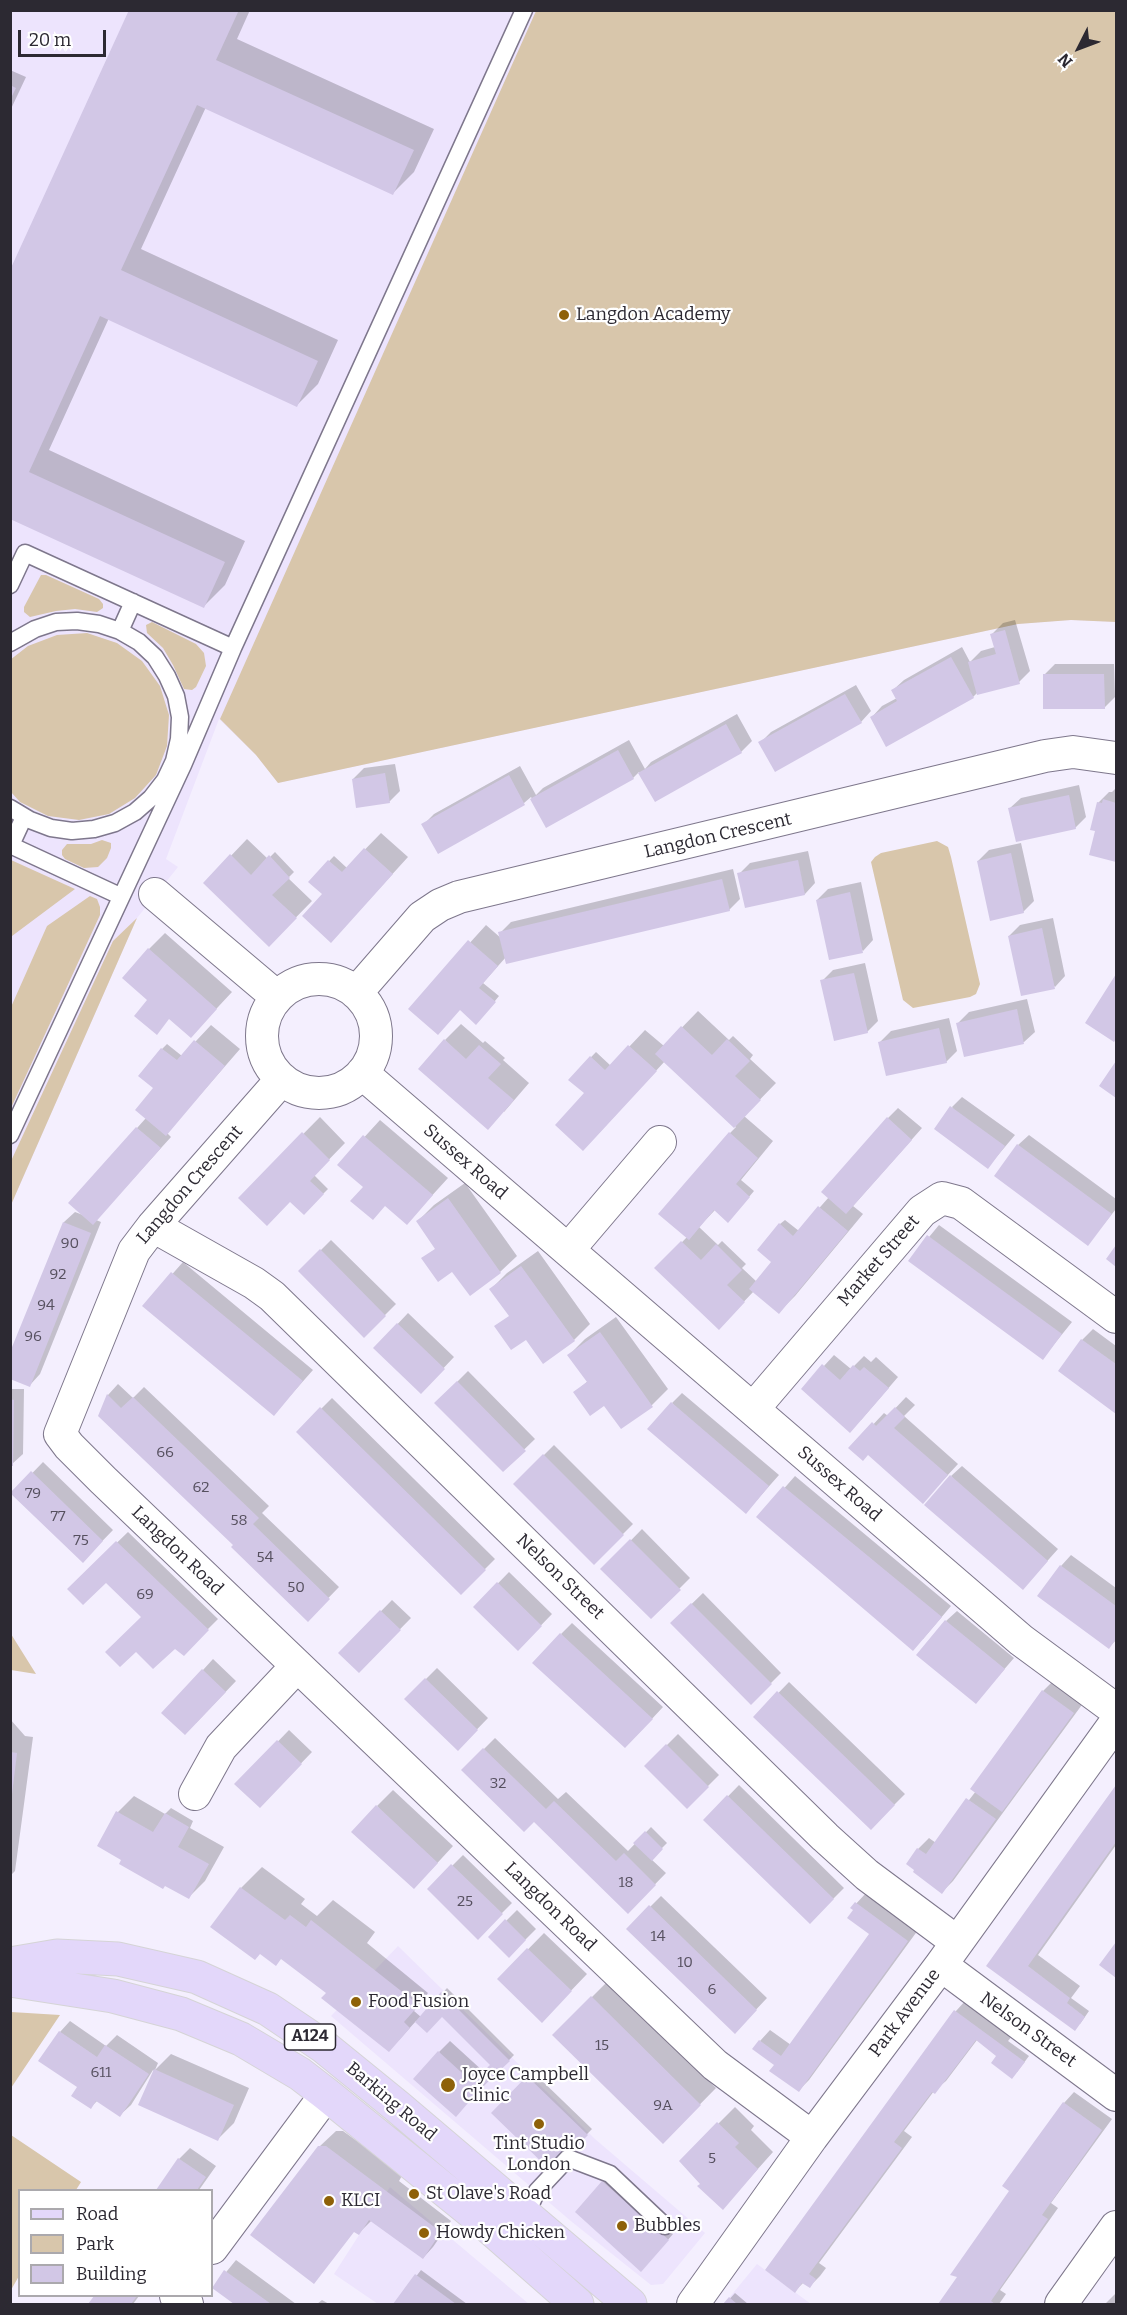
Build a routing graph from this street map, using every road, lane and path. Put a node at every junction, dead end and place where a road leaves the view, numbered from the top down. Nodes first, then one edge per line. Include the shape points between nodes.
1 (524, 10) edge
2 (10, 585) edge
3 (134, 602) junction
4 (120, 631) junction
5 (10, 643) edge
6 (233, 648) junction
7 (1116, 758) edge
8 (178, 763) junction
9 (17, 813) edge
10 (11, 845) edge
11 (130, 874) junction
12 (155, 894) joint
13 (120, 896) junction
14 (356, 993) junction
15 (277, 997) junction
16 (362, 1073) junction
17 (282, 1079) junction
18 (10, 1135) edge
19 (660, 1142) dead end
20 (153, 1226) junction
21 (568, 1250) junction
22 (1116, 1317) edge
23 (753, 1409) junction
24 (60, 1434) joint
25 (297, 1666) junction
26 (1116, 1710) edge
27 (1116, 1722) edge
28 (195, 1794) dead end
29 (949, 1954) junction
30 (10, 1964) edge
31 (10, 1980) edge
32 (333, 2086) junction
33 (1116, 2095) edge
34 (812, 2137) junction
35 (525, 2217) junction
36 (665, 2226) dead end
37 (1116, 2227) edge
38 (213, 2247) edge
39 (577, 2304) edge
40 (630, 2304) edge
41 (693, 2304) edge
42 (1061, 2304) edge

1 - 6 lane
2 - 3 lane via 25,553
3 - 4 lane
3 - 6 lane
4 - 5 lane via 99,624 56,622
4 - 8 lane via 155,657 176,696 180,717
6 - 8 lane
7 - 14 street, Langdon Crescent via 1073,752 1045,756 459,897 422,917
8 - 9 lane via 151,798 115,823 72,831 51,828
8 - 11 lane
9 - 10 lane
10 - 13 lane
11 - 12 lane
11 - 13 lane
12 - 15 street
13 - 18 lane
14 - 15 street via 342,983 324,979 290,986
14 - 16 street via 373,1017 376,1032 376,1046
15 - 17 street via 262,1030 270,1065
16 - 17 street via 349,1085 315,1093 297,1089
16 - 21 street, Sussex Road
17 - 20 street, Langdon Crescent
19 - 21 street
20 - 24 street, Langdon Crescent via 134,1251
20 - 29 street, Nelson Street via 272,1296
21 - 23 street, Sussex Road
22 - 23 street, Market Street via 961,1203 942,1198 922,1211
23 - 26 street, Sussex Road via 1021,1640
24 - 25 street, Langdon Road
25 - 28 street via 221,1747
25 - 34 street, Langdon Road via 715,2065
27 - 29 street, Park Avenue
29 - 33 street, Nelson Street
29 - 34 street, Park Avenue
30 - 32 main road, Barking Road / A124 via 57,1956 117,1959 197,1977 268,2009 323,2046
31 - 32 main road, Barking Road / A124 via 113,1996 181,2014 241,2039 300,2074
32 - 35 main road, Barking Road / A124
32 - 38 street
32 - 39 main road, Barking Road / A124
34 - 41 street, Park Avenue
35 - 36 lane via 537,2191 568,2158 610,2174
35 - 40 main road, Barking Road / A124
37 - 42 street

